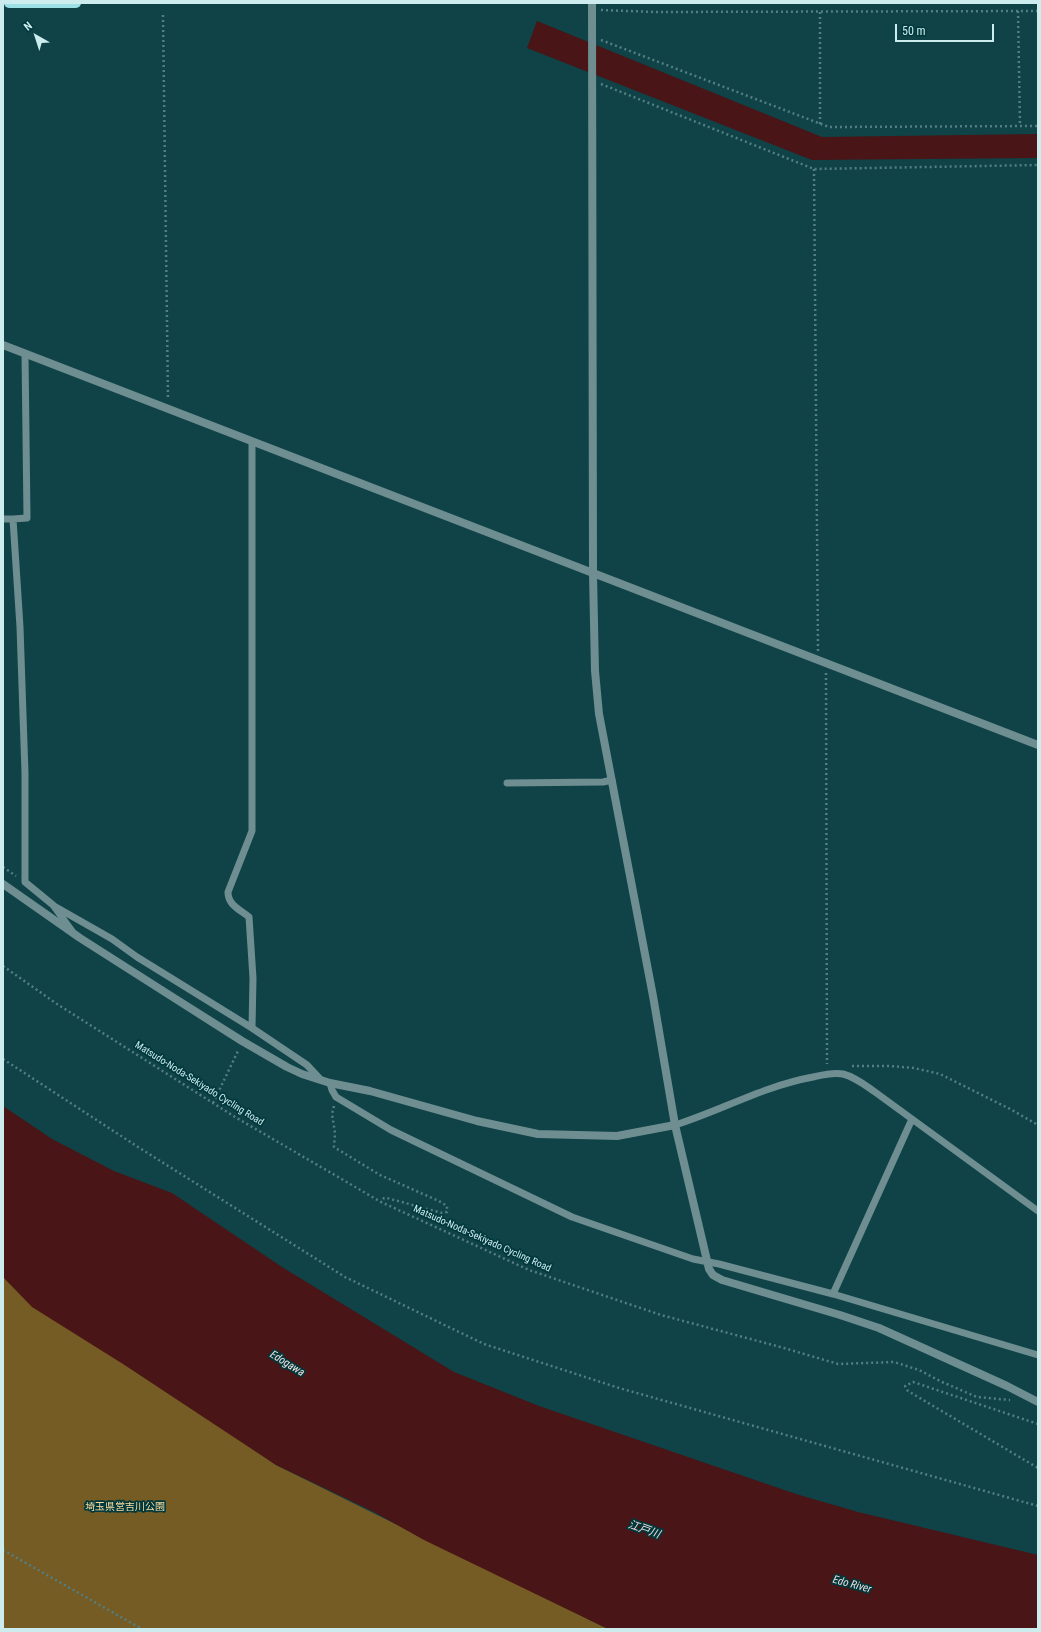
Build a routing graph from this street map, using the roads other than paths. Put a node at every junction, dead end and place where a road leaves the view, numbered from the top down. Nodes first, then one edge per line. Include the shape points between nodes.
1 (9, 3) edge
2 (76, 3) edge
3 (592, 6) edge
4 (3, 345) edge
5 (25, 354) junction
6 (252, 442) junction
7 (3, 519) edge
8 (13, 519) junction
9 (593, 574) junction
10 (1038, 745) edge
11 (612, 780) junction
12 (507, 783) dead end
13 (3, 884) edge
14 (53, 904) junction
15 (73, 932) junction
16 (252, 1028) junction
17 (320, 1079) junction
18 (330, 1083) junction
19 (912, 1119) junction
20 (675, 1126) junction
21 (1038, 1211) edge
22 (708, 1261) junction
23 (833, 1294) junction
24 (1038, 1355) edge
25 (1038, 1402) edge

1 - 2 main road
3 - 9 street
4 - 5 street
5 - 6 street
5 - 8 lane via 27,518
6 - 9 street
6 - 16 lane via 252,832 228,892 228,899 232,904 249,917 254,978
7 - 8 lane
8 - 14 lane via 25,773 25,882
9 - 10 street
9 - 11 street via 595,671 599,714
11 - 12 lane
11 - 20 street
13 - 15 street
14 - 15 lane
14 - 16 lane
15 - 17 street via 242,1041 287,1067
16 - 17 lane via 307,1065
17 - 18 street
18 - 20 street via 538,1134 617,1136
18 - 22 lane via 338,1099 391,1130 572,1218 693,1259
19 - 20 lane via 856,1079 842,1074 826,1074 760,1091
19 - 21 lane
19 - 23 lane
20 - 22 street
22 - 23 lane
22 - 25 street via 713,1275 722,1280 879,1328
23 - 24 lane

